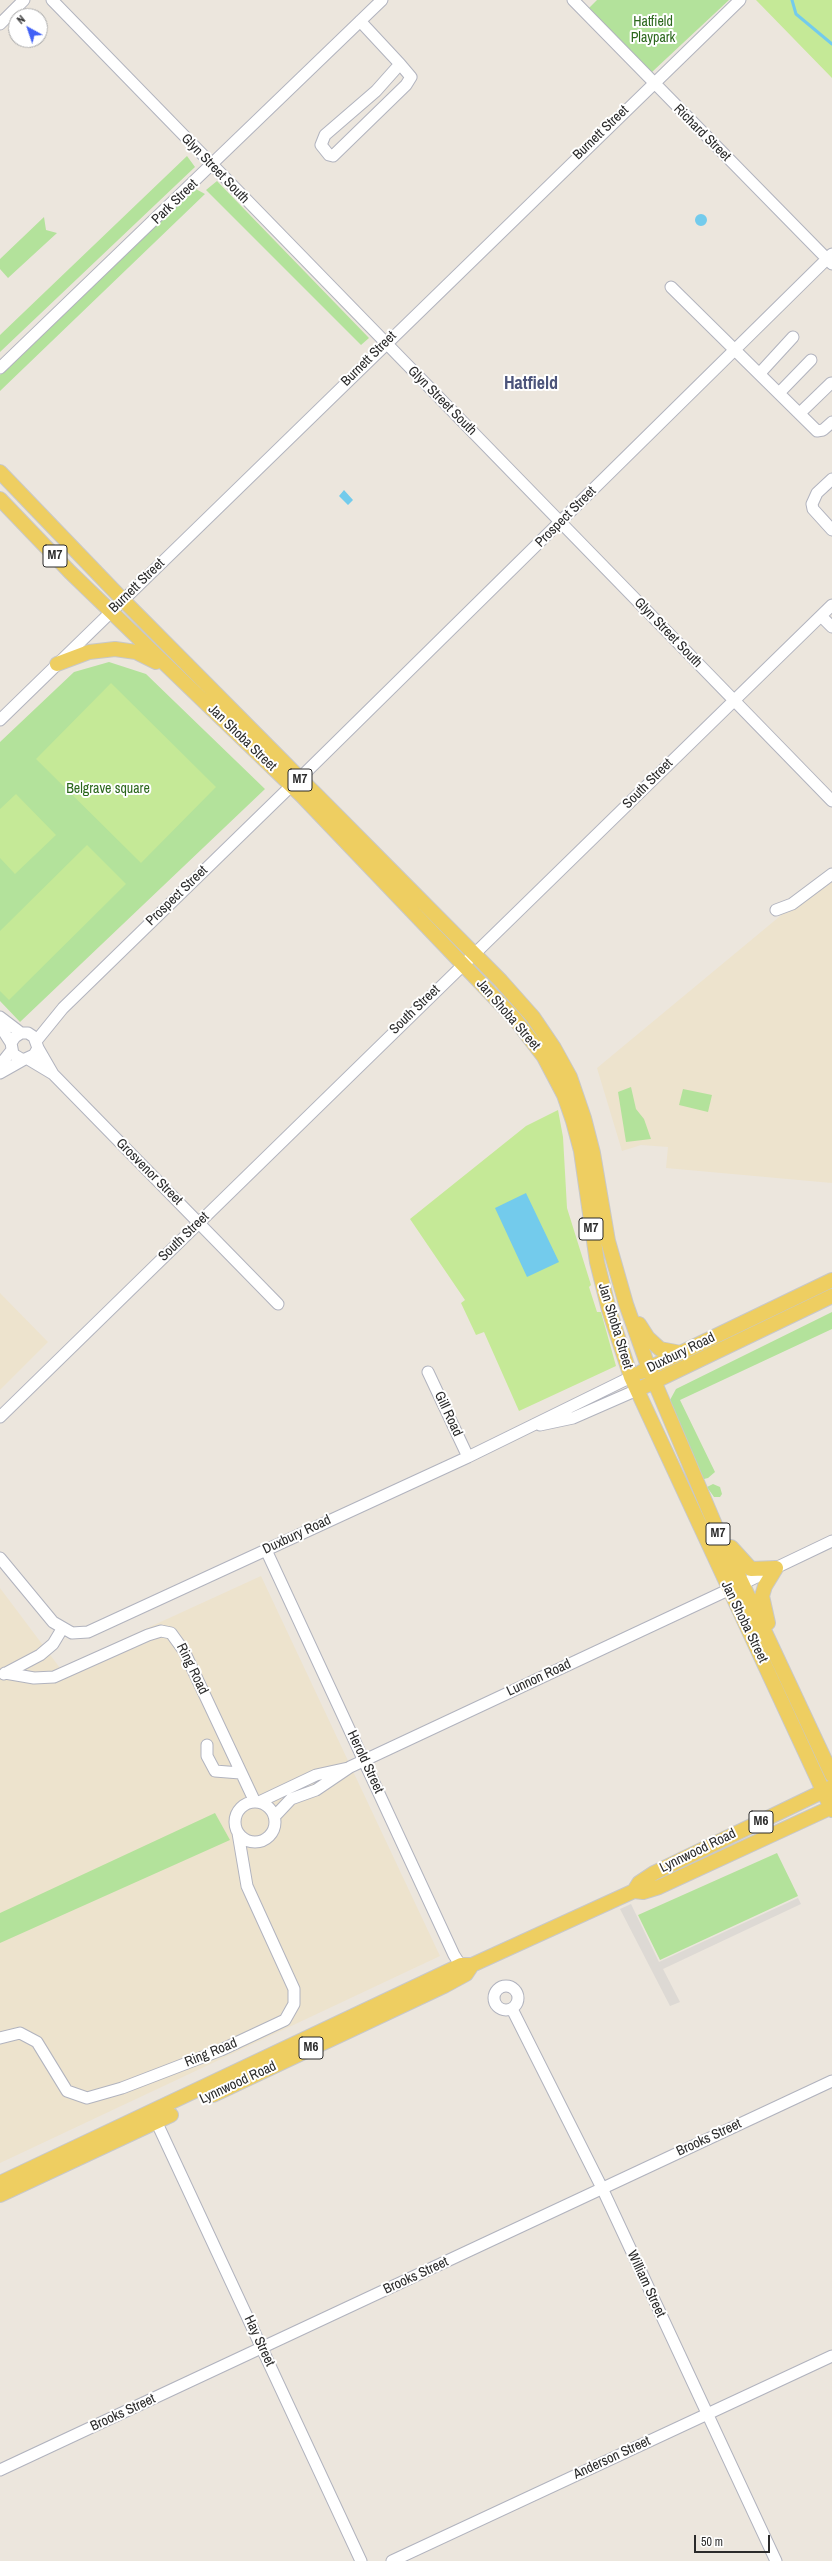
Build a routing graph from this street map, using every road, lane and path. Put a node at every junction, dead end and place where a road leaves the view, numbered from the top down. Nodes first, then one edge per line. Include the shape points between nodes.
1 (24, 0) edge
2 (52, 0) edge
3 (382, 0) edge
4 (573, 0) edge
5 (740, 0) edge
6 (360, 21) junction
7 (0, 24) edge
8 (400, 64) junction
9 (653, 83) junction
10 (212, 166) junction
11 (830, 259) edge
12 (671, 287) dead end
13 (793, 337) dead end
14 (385, 343) junction
15 (733, 350) junction
16 (811, 360) dead end
17 (0, 368) edge
18 (760, 373) junction
19 (831, 383) dead end
20 (779, 393) junction
21 (800, 414) junction
22 (832, 422) edge
23 (0, 472) edge
24 (832, 479) edge
25 (0, 499) edge
26 (561, 522) junction
27 (832, 530) edge
28 (123, 600) junction
29 (832, 605) edge
30 (111, 611) junction
31 (821, 616) junction
32 (832, 628) edge
33 (57, 664) junction
34 (177, 675) junction
35 (733, 700) junction
36 (0, 720) edge
37 (295, 782) junction
38 (832, 801) edge
39 (832, 874) edge
40 (776, 910) dead end
41 (474, 953) junction
42 (463, 963) junction
43 (0, 1017) edge
44 (0, 1026) edge
45 (31, 1039) junction
46 (11, 1047) junction
47 (25, 1059) junction
48 (0, 1065) edge
49 (0, 1073) edge
50 (53, 1074) junction
51 (199, 1222) junction
52 (832, 1280) edge
53 (832, 1296) edge
54 (278, 1304) dead end
55 (626, 1304) junction
56 (682, 1353) junction
57 (649, 1368) junction
58 (428, 1372) dead end
59 (631, 1377) junction
60 (655, 1382) junction
61 (636, 1390) junction
62 (0, 1416) edge
63 (530, 1427) junction
64 (468, 1457) junction
65 (717, 1532) junction
66 (832, 1541) edge
67 (266, 1550) junction
68 (0, 1558) edge
69 (776, 1568) junction
70 (742, 1584) junction
71 (728, 1590) junction
72 (62, 1629) junction
73 (750, 1632) junction
74 (771, 1646) junction
75 (2, 1674) edge
76 (207, 1745) dead end
77 (365, 1760) junction
78 (350, 1767) junction
79 (240, 1773) junction
80 (832, 1775) edge
81 (827, 1789) edge
82 (257, 1802) junction
83 (832, 1808) edge
84 (275, 1816) junction
85 (238, 1833) junction
86 (260, 1841) junction
87 (244, 1862) junction
88 (634, 1891) junction
89 (467, 1968) junction
90 (512, 2009) dead end
91 (0, 2038) edge
92 (832, 2081) edge
93 (156, 2121) junction
94 (0, 2183) edge
95 (602, 2188) junction
96 (0, 2195) edge
97 (263, 2348) junction
98 (832, 2356) edge
99 (707, 2414) junction
100 (0, 2470) edge
101 (360, 2561) edge
102 (392, 2561) edge
103 (776, 2561) edge

1 - 7 street
2 - 10 street, Glyn Street South
3 - 6 street, Park Street
4 - 9 street, Richard Street
5 - 9 street, Burnett Street
6 - 8 street
6 - 10 street, Park Street
8 - 8 street via 411,77 406,85 333,156 329,155 321,145 325,136 376,90
9 - 11 street, Richard Street
9 - 14 street, Burnett Street
10 - 14 street, Glyn Street South
10 - 17 street, Park Street
11 - 15 street, Prospect Street
12 - 15 street
13 - 18 street
14 - 26 street, Glyn Street South
14 - 28 street, Burnett Street
15 - 18 street
15 - 26 street, Prospect Street
16 - 20 street
18 - 20 street
19 - 21 street
20 - 21 street
21 - 22 street via 817,431 823,430
23 - 28 main road, Jan Shoba Street / M7
24 - 27 street via 817,493 812,504 813,510
25 - 30 main road, Jan Shoba Street / M7
26 - 35 street, Glyn Street South
26 - 37 street, Prospect Street
28 - 30 street, Burnett Street
28 - 37 main road, Jan Shoba Street / M7
29 - 31 street, South Street
30 - 33 street, Burnett Street
30 - 34 main road, Jan Shoba Street / M7
31 - 32 street
31 - 35 street, South Street
33 - 34 main road via 89,652 121,649 143,654
33 - 36 street, Burnett Street
34 - 37 main road, Jan Shoba Street / M7
35 - 38 street, Glyn Street South
35 - 41 street, South Street
37 - 41 main road, Jan Shoba Street / M7
37 - 42 main road, Jan Shoba Street / M7
37 - 45 street, Prospect Street
39 - 40 street via 792,904
41 - 42 street, South Street
41 - 55 main road, Jan Shoba Street / M7 via 533,1017 570,1077 593,1153 608,1240
42 - 51 street, South Street
42 - 59 main road, Jan Shoba Street / M7 via 526,1033 544,1057 564,1095 581,1151 597,1262 609,1310
43 - 45 street, Grosvenor Street
44 - 46 street
45 - 46 street via 15,1037
45 - 47 street via 34,1055
45 - 50 street, Grosvenor Street
46 - 47 street via 16,1057
46 - 48 street
47 - 49 street
47 - 50 street, Grosvenor Street
50 - 51 street, Grosvenor Street
51 - 54 street, Grosvenor Street
51 - 62 street, South Street
52 - 56 main road, Duxbury Road
53 - 60 main road, Duxbury Road
55 - 56 main road via 654,1345 667,1352
55 - 57 main road, Jan Shoba Street / M7
56 - 57 main road, Duxbury Road
57 - 59 main road, Duxbury Road
57 - 60 main road, Jan Shoba Street / M7
58 - 64 street, Gill Road
59 - 61 main road, Jan Shoba Street / M7
59 - 63 street, Duxbury Road
60 - 61 main road, Duxbury Road
60 - 65 main road, Jan Shoba Street / M7
61 - 63 street, Duxbury Road via 573,1418
61 - 71 main road, Jan Shoba Street / M7
63 - 64 street, Duxbury Road
64 - 67 street, Duxbury Road
65 - 69 main road via 750,1569
65 - 70 main road, Jan Shoba Street / M7
65 - 71 main road via 730,1574
66 - 69 street
67 - 72 street, Duxbury Road via 98,1629 80,1634
67 - 77 street, Herold Street
68 - 72 street via 42,1610
69 - 70 street
69 - 74 main road via 762,1596
70 - 73 main road
70 - 74 main road, Jan Shoba Street / M7
71 - 73 main road, Jan Shoba Street / M7
71 - 77 street, Lunnon Road
72 - 75 street, Ring Road via 52,1644 40,1655
73 - 81 main road, Jan Shoba Street / M7
74 - 80 main road, Jan Shoba Street / M7
75 - 79 street, Ring Road via 34,1678 54,1677 148,1635 166,1631 175,1636 184,1650
76 - 79 street via 207,1756 214,1771
77 - 78 street, Lunnon Road
77 - 89 street, Herold Street via 454,1955
78 - 82 street, Lunnon Road via 316,1775
78 - 84 street, Lunnon Road via 316,1790 291,1800
79 - 82 street, Ring Road
81 - 83 main road, Jan Shoba Street / M7
81 - 88 main road, Lynnwood Road / M6 via 654,1872 639,1883
82 - 84 street via 269,1807
82 - 85 street via 244,1805 237,1814 235,1826
83 - 88 main road, Lynnwood Road / M6 via 659,1887 643,1892
84 - 86 street via 273,1832
85 - 86 street via 248,1841
85 - 87 street, Ring Road
86 - 87 street via 251,1849
87 - 91 street, Ring Road via 247,1886 294,1988 294,2004 285,2020 221,2050 122,2088 87,2098 67,2091 37,2042 20,2033
88 - 89 main road, Lynnwood Road / M6
89 - 93 main road, Lynnwood Road / M6
89 - 94 main road, Lynnwood Road / M6
90 - 95 street, William Street
92 - 95 street, Brooks Street
93 - 96 main road, Lynnwood Road / M6
93 - 97 street, Hay Street
95 - 97 street, Brooks Street
95 - 99 street, William Street
97 - 100 street, Brooks Street
97 - 101 street, Hay Street
98 - 99 street, Anderson Street
99 - 102 street, Anderson Street
99 - 103 street, William Street

